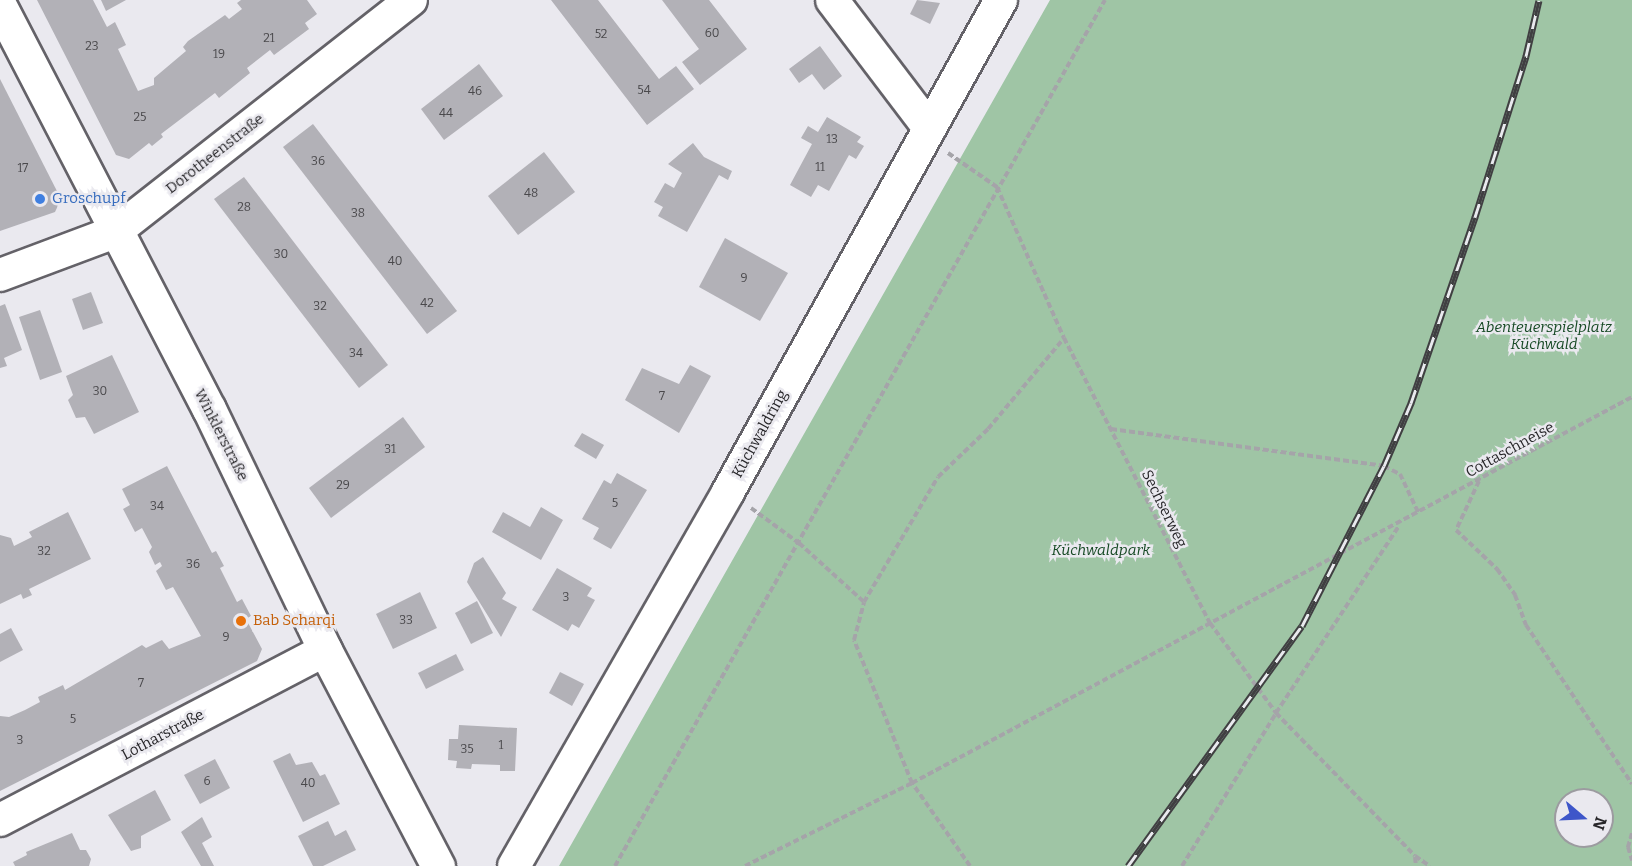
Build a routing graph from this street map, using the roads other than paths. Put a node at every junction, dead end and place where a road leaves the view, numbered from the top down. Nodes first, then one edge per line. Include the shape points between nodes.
1 (411, 0) edge
2 (832, 0) edge
3 (1001, 0) edge
4 (0, 6) edge
5 (927, 132) junction
6 (115, 232) junction
7 (0, 275) edge
8 (325, 650) junction
9 (0, 820) edge
10 (438, 866) edge
11 (514, 866) edge

1 - 6 street, Dorotheenstraße
2 - 5 street
3 - 5 street, Küchwaldring
4 - 6 main road, Winklerstraße
5 - 11 street, Küchwaldring via 729,492
6 - 7 street, Dorotheenstraße
6 - 8 main road, Winklerstraße via 209,409
8 - 9 street, Lotharstraße
8 - 10 main road, Winklerstraße

